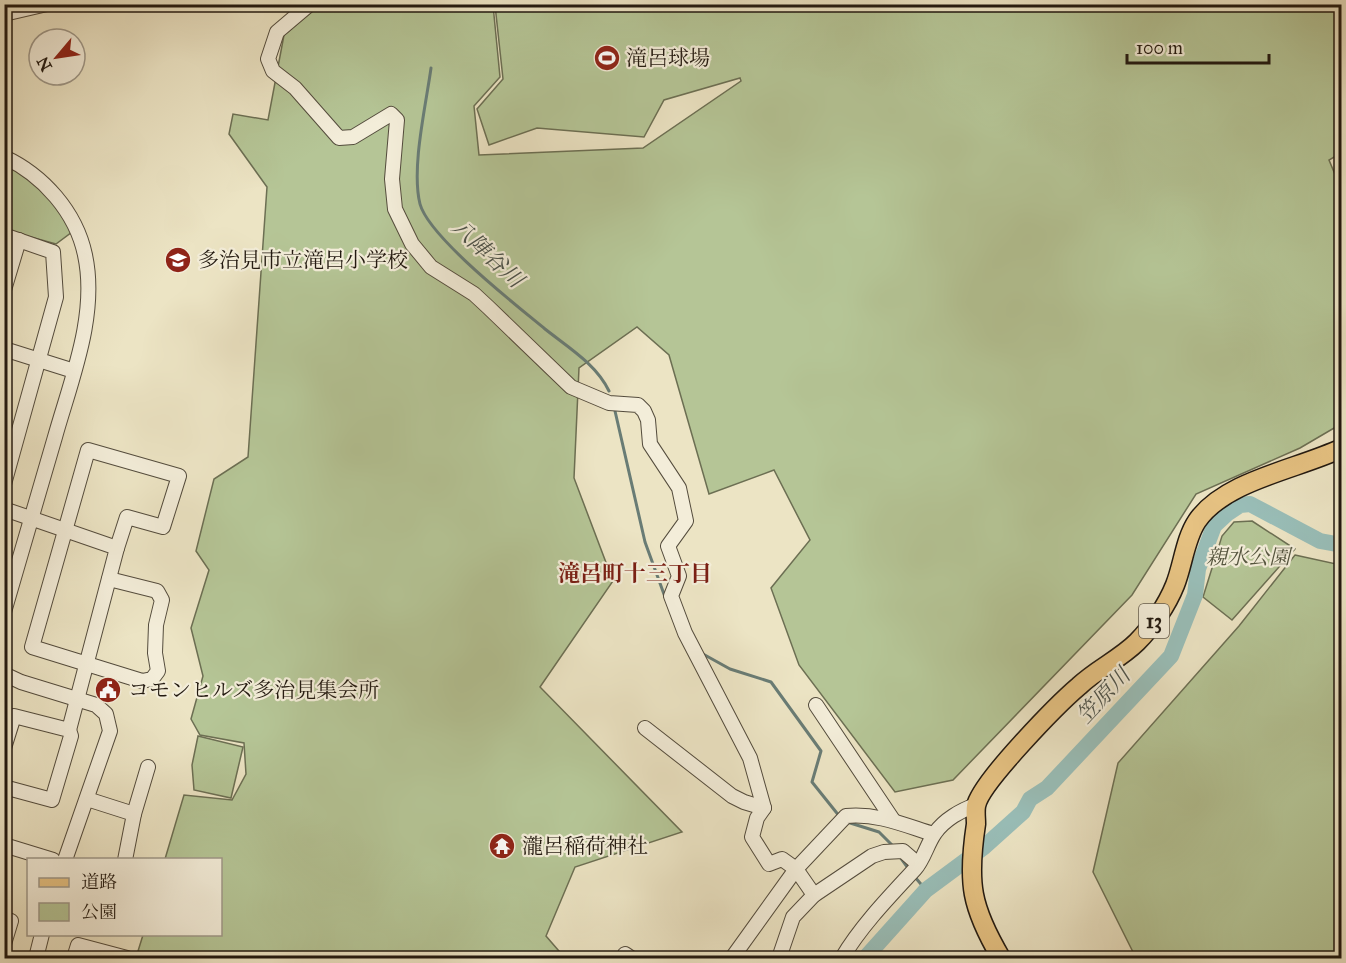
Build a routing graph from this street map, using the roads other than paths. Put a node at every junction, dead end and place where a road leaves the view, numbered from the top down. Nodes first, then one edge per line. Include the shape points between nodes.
1 (46, 4) edge
2 (310, 4) edge
3 (4, 14) edge
4 (4, 157) edge
5 (4, 235) edge
6 (19, 240) junction
7 (4, 290) edge
8 (4, 349) edge
9 (40, 360) junction
10 (74, 370) junction
11 (1341, 448) edge
12 (9, 455) edge
13 (4, 484) edge
14 (4, 509) edge
15 (32, 517) junction
16 (65, 531) junction
17 (117, 548) junction
18 (110, 579) junction
19 (4, 612) edge
20 (88, 666) junction
21 (4, 674) edge
22 (77, 699) junction
23 (816, 705) dead end
24 (645, 728) dead end
25 (69, 729) junction
26 (4, 748) edge
27 (148, 766) dead end
28 (4, 787) edge
29 (87, 799) junction
30 (764, 808) junction
31 (976, 813) junction
32 (134, 814) junction
33 (893, 820) junction
34 (933, 834) junction
35 (4, 845) edge
36 (46, 858) edge
37 (65, 858) edge
38 (125, 858) edge
39 (796, 869) junction
40 (914, 869) junction
41 (814, 895) junction
42 (4, 920) edge
43 (42, 936) edge
44 (4, 944) edge
45 (36, 958) edge
46 (74, 958) edge
47 (127, 958) edge
48 (732, 958) edge
49 (779, 958) edge
50 (842, 958) edge
51 (1001, 958) edge

1 - 3 street
2 - 30 street via 277,32 268,59 273,71 296,88 339,138 353,137 391,114 397,120 392,179 395,209 412,244 431,267 489,307 571,387 609,403 638,405 644,411 650,444 679,488 686,521 668,546 679,576 670,596 750,758
4 - 10 street via 44,182 65,209 85,254 86,316
5 - 6 street
6 - 7 street
6 - 9 street via 53,252 56,264 56,297
8 - 9 street
9 - 10 street
9 - 12 street
10 - 15 street
11 - 31 main road, 13 via 1244,485 1217,501 1197,521 1175,587 1157,618 1131,648 1079,686 1047,718 988,783
12 - 13 street
14 - 15 street
15 - 16 street
15 - 19 street
16 - 17 street
16 - 17 street via 88,450 179,476 163,527 127,517
16 - 20 street via 32,647
17 - 18 street
18 - 20 street
18 - 20 street via 157,591 162,600 156,625 158,671 152,679 142,681
20 - 22 street
21 - 22 street
22 - 25 street
22 - 29 street via 96,705 106,714 110,731
23 - 33 street
24 - 30 street via 732,796
25 - 26 street via 14,716
25 - 28 street via 71,736 52,800
27 - 32 street
29 - 32 street
29 - 37 street
30 - 39 street via 752,837 769,864 782,859
31 - 34 street via 960,810
31 - 51 main road, 13 via 970,866 975,905
32 - 38 street
33 - 34 street
33 - 39 street via 866,814 841,820
34 - 40 street via 932,843
35 - 36 street
39 - 41 street
39 - 48 street
40 - 41 street via 896,852 872,856
40 - 50 street
41 - 49 street via 793,917
42 - 44 street via 11,921
43 - 45 street
46 - 47 street via 78,945

